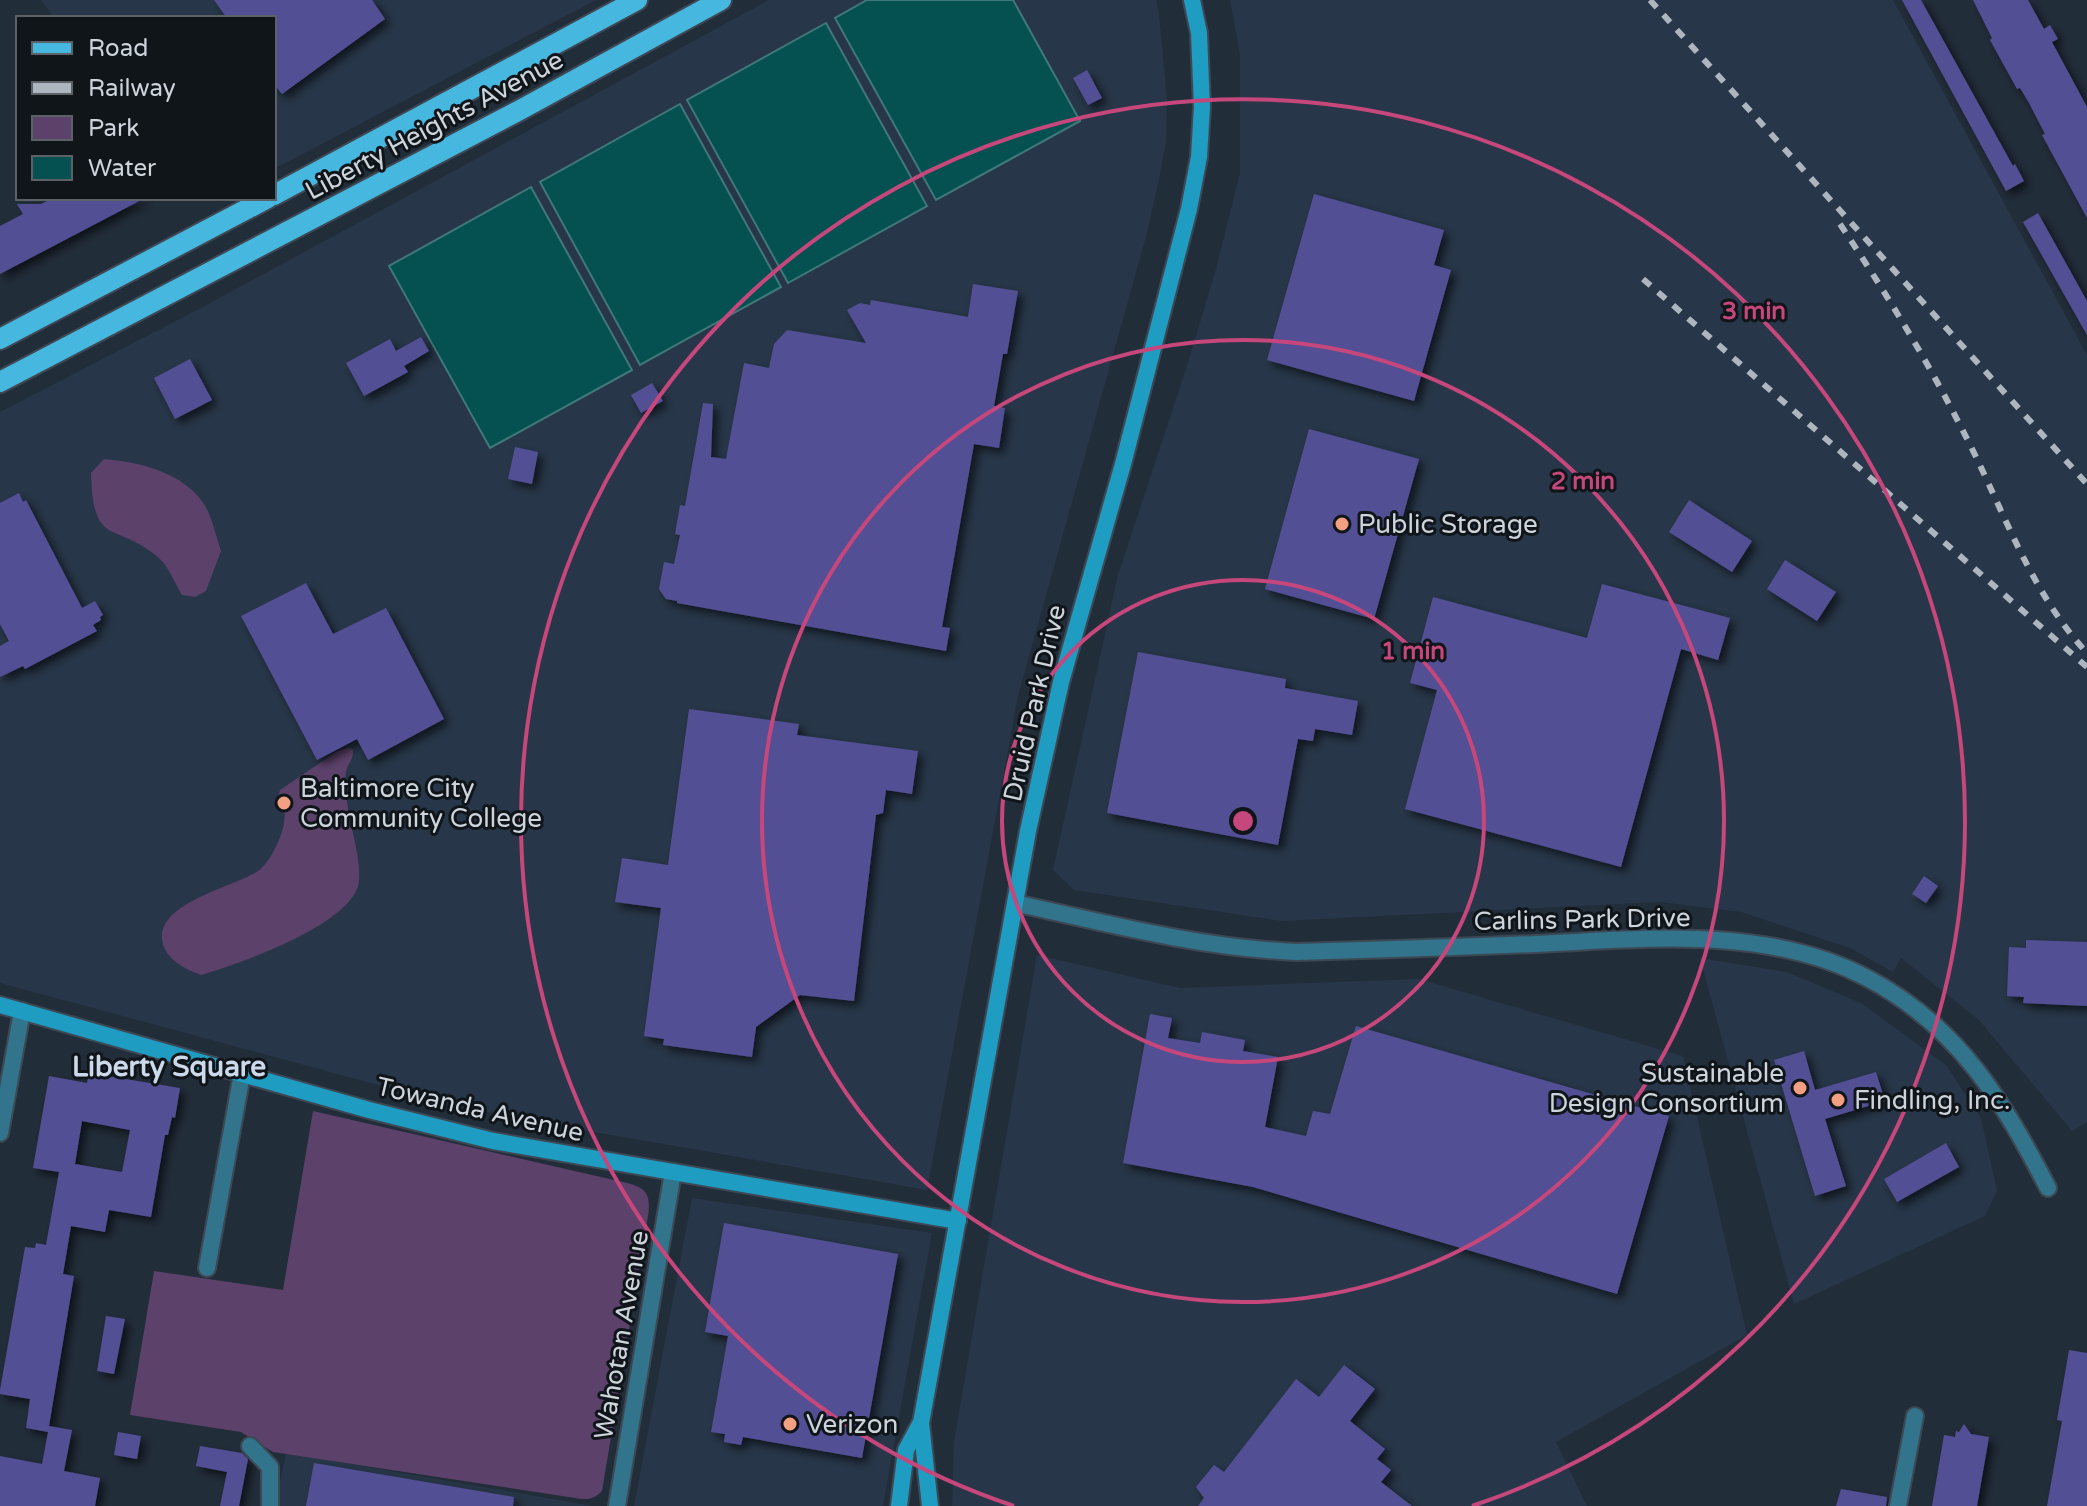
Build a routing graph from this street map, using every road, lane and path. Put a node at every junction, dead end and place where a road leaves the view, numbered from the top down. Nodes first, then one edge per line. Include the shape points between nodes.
1 (637, 0) edge
2 (721, 0) edge
3 (1192, 0) edge
4 (276, 194) edge
5 (264, 200) edge
6 (0, 339) edge
7 (0, 381) edge
8 (1015, 903) junction
9 (0, 1005) edge
10 (22, 1011) junction
11 (242, 1074) junction
12 (0, 1133) edge
13 (673, 1172) junction
14 (2048, 1188) dead end
15 (958, 1221) junction
16 (207, 1268) dead end
17 (1915, 1416) dead end
18 (921, 1423) junction
19 (250, 1446) dead end
20 (270, 1506) edge
21 (617, 1506) edge
22 (899, 1506) edge
23 (930, 1506) edge
24 (1898, 1506) edge

1 - 4 main road, Liberty Heights Avenue
2 - 7 main road, Liberty Heights Avenue
3 - 8 main road, Druid Park Drive via 1202,107 1189,209 1061,682
5 - 6 main road, Liberty Heights Avenue
8 - 14 street, Carlins Park Drive via 1247,950 1659,939 1799,953 1868,978 1951,1039 1990,1085
8 - 15 main road, Druid Park Drive
9 - 10 main road, Towanda Avenue
10 - 11 main road, Towanda Avenue
10 - 12 street
11 - 13 main road, Towanda Avenue via 493,1141
11 - 16 street
13 - 15 main road, Towanda Avenue
13 - 21 street, Wahotan Avenue
15 - 18 main road, Druid Park Drive
17 - 24 street
18 - 22 main road, Druid Park Drive via 906,1450
18 - 23 main road, Druid Park Drive
19 - 20 street via 270,1467

